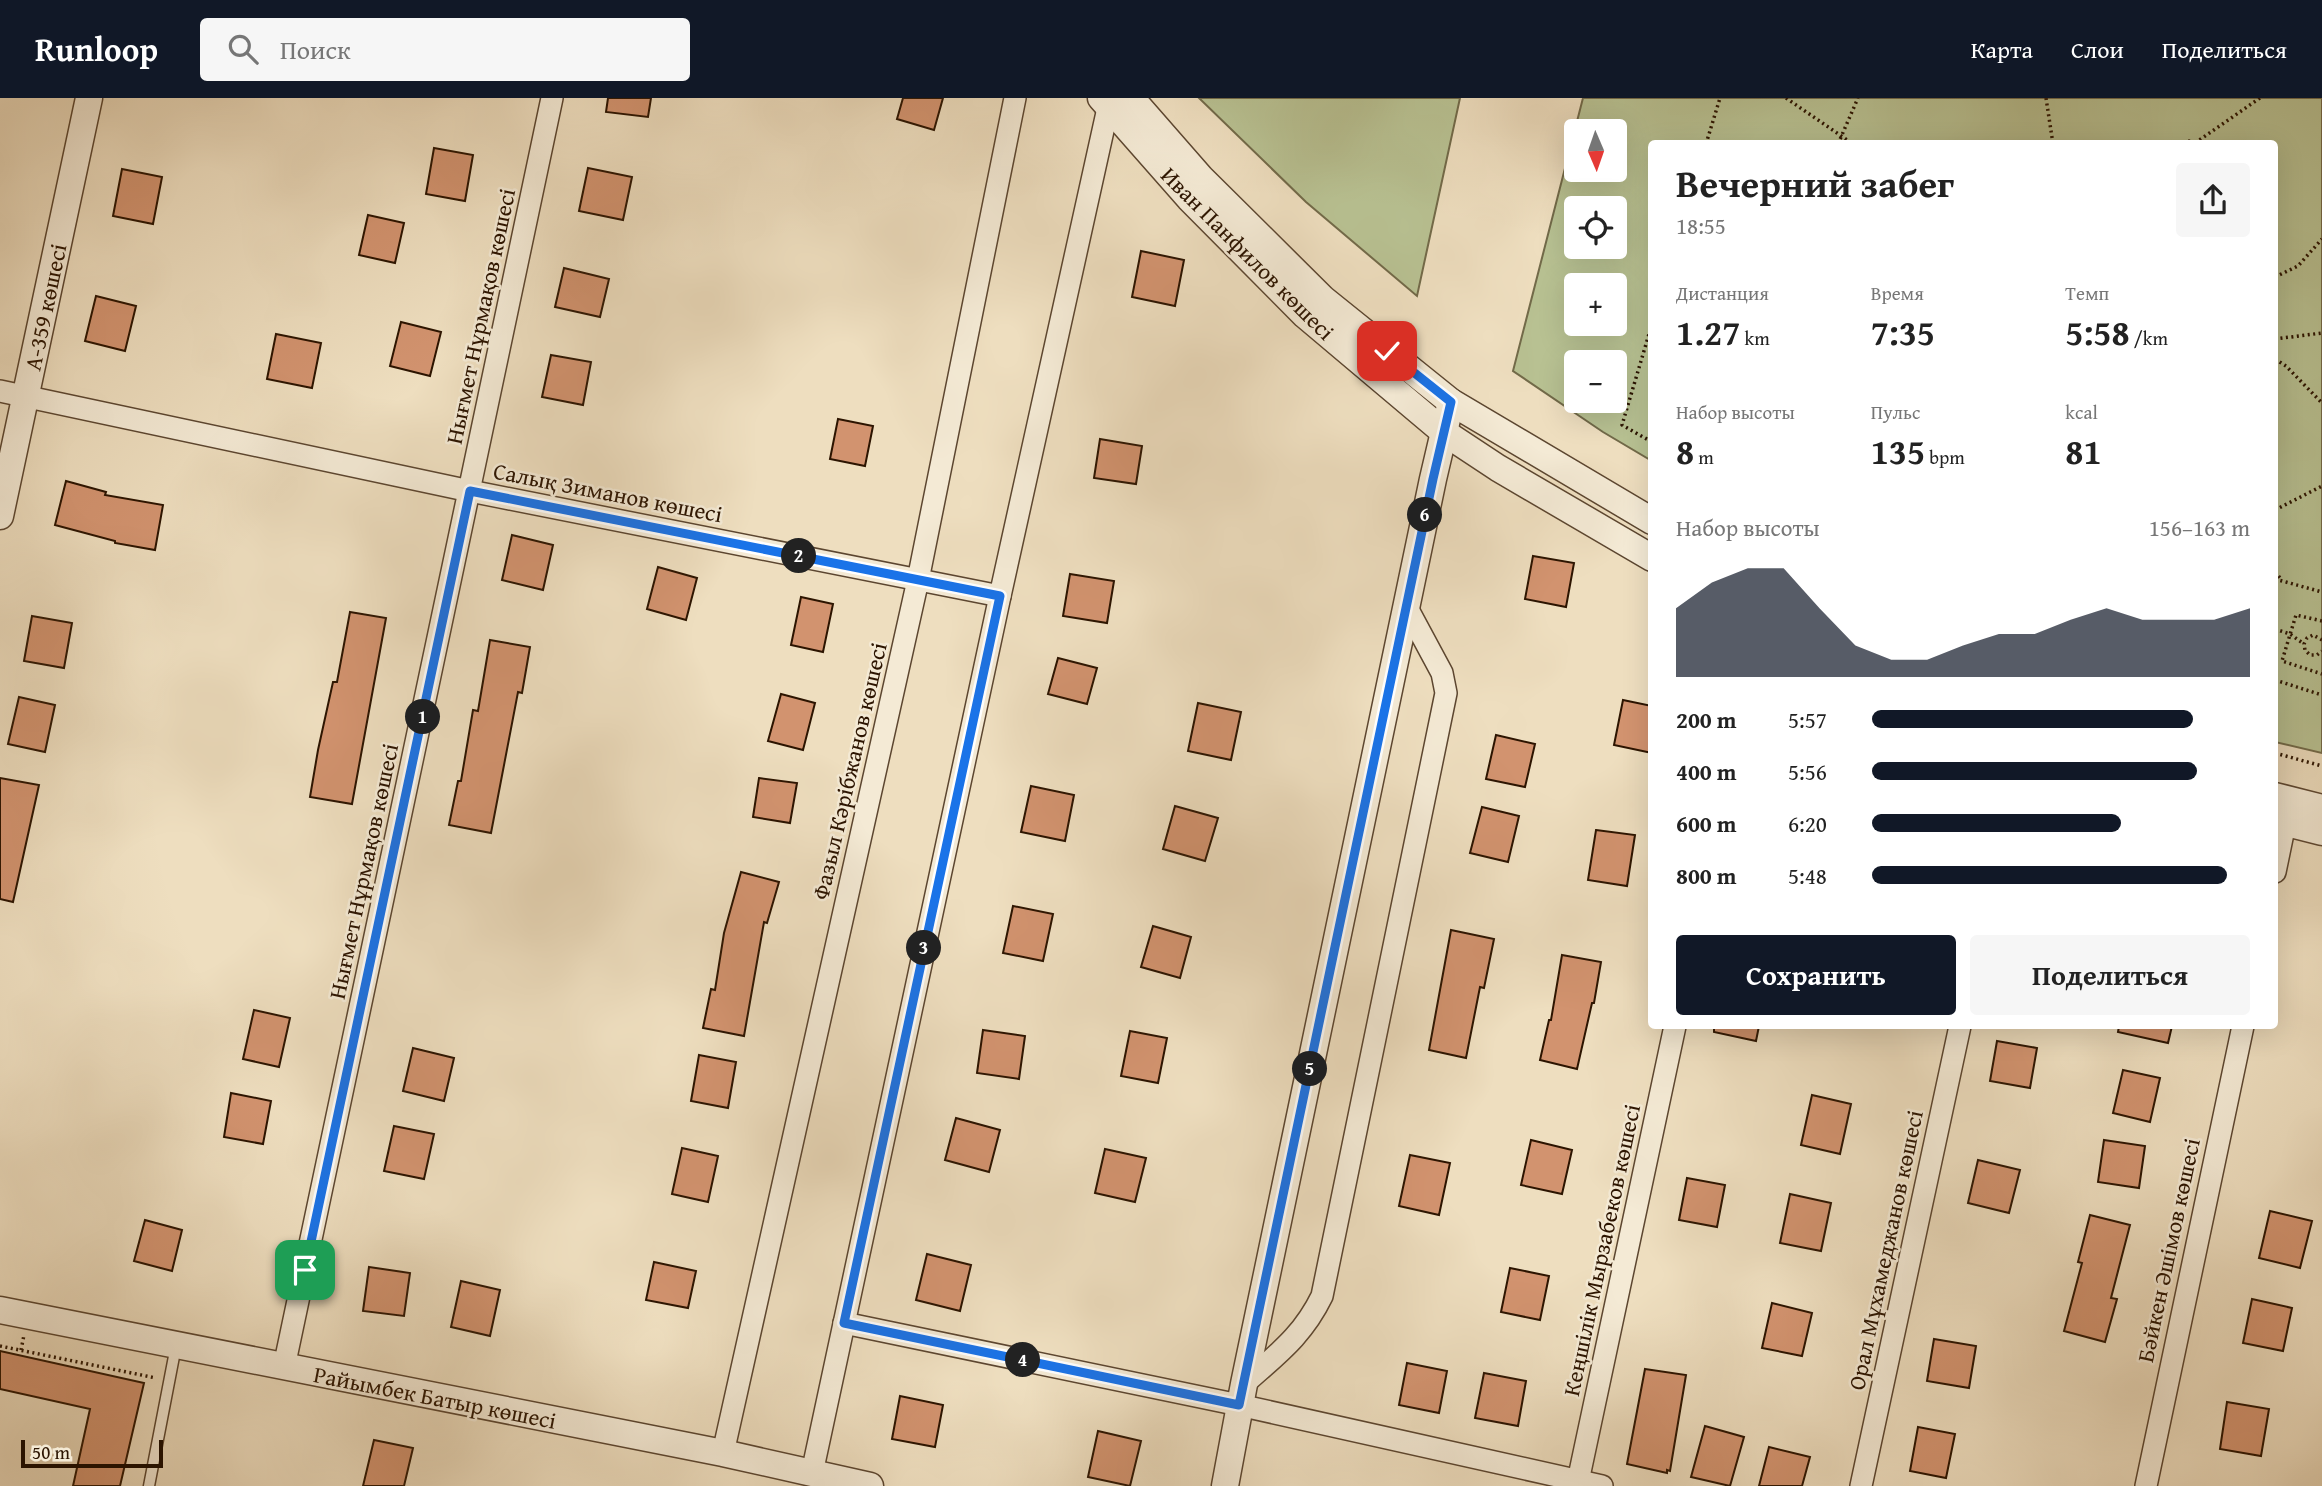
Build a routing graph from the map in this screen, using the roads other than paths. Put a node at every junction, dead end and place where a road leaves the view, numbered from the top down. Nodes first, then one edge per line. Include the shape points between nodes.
1 (89, 98) edge
2 (552, 98) edge
3 (1015, 98) edge
4 (1114, 100) edge
5 (13, 393) edge
6 (1451, 402) junction
7 (1445, 433) junction
8 (470, 491) junction
9 (0, 516) edge
10 (1648, 520) edge
11 (1648, 556) edge
12 (918, 580) junction
13 (1000, 596) junction
14 (1406, 606) junction
15 (2322, 808) edge
16 (2281, 810) edge
17 (2322, 832) edge
18 (2278, 841) edge
19 (1674, 1029) edge
20 (1960, 1029) edge
21 (2242, 1029) edge
22 (0, 1310) edge
23 (844, 1323) junction
24 (176, 1346) junction
25 (284, 1367) junction
26 (1241, 1395) junction
27 (723, 1453) junction
28 (812, 1473) junction
29 (1578, 1483) edge
30 (149, 1486) edge
31 (870, 1486) edge
32 (1225, 1486) edge
33 (1602, 1486) edge
34 (1861, 1486) edge
35 (2146, 1486) edge

1 - 5 street, А-359 көшесі
2 - 8 street, Нығмет Нұрмақов көшесі
3 - 12 street, Фазыл Кәрібжанов көшесі
4 - 6 street, Иван Панфилов көшесі via 1201,178 1323,299
4 - 7 street, Иван Панфилов көшесі via 1189,198 1305,315
4 - 13 street
5 - 8 street, Салық Зиманов көшесі
5 - 9 street, А-359 көшесі
6 - 7 street
6 - 10 street, Иван Панфилов көшесі
7 - 11 street, Иван Панфилов көшесі
7 - 14 street
8 - 12 street, Салық Зиманов көшесі
8 - 25 street, Нығмет Нұрмақов көшесі
12 - 13 street, Салық Зиманов көшесі
12 - 27 street, Фазыл Кәрібжанов көшесі
13 - 23 street
14 - 26 street
14 - 26 street via 1442,673 1446,693 1322,1296 1296,1339
15 - 16 street
16 - 17 street
16 - 18 street
19 - 29 street, Кеңшілік Мырзабеков көшесі
20 - 34 street, Орал Мұхамеджанов көшесі
21 - 35 street, Бәйкен Әшімов көшесі
22 - 24 street, Райымбек Батыр көшесі
23 - 26 street
23 - 28 street
24 - 25 street, Райымбек Батыр көшесі
24 - 30 lane
25 - 27 street, Райымбек Батыр көшесі
26 - 29 street
26 - 32 street
27 - 28 street, Райымбек Батыр көшесі
28 - 31 street, Райымбек Батыр көшесі
29 - 33 street

